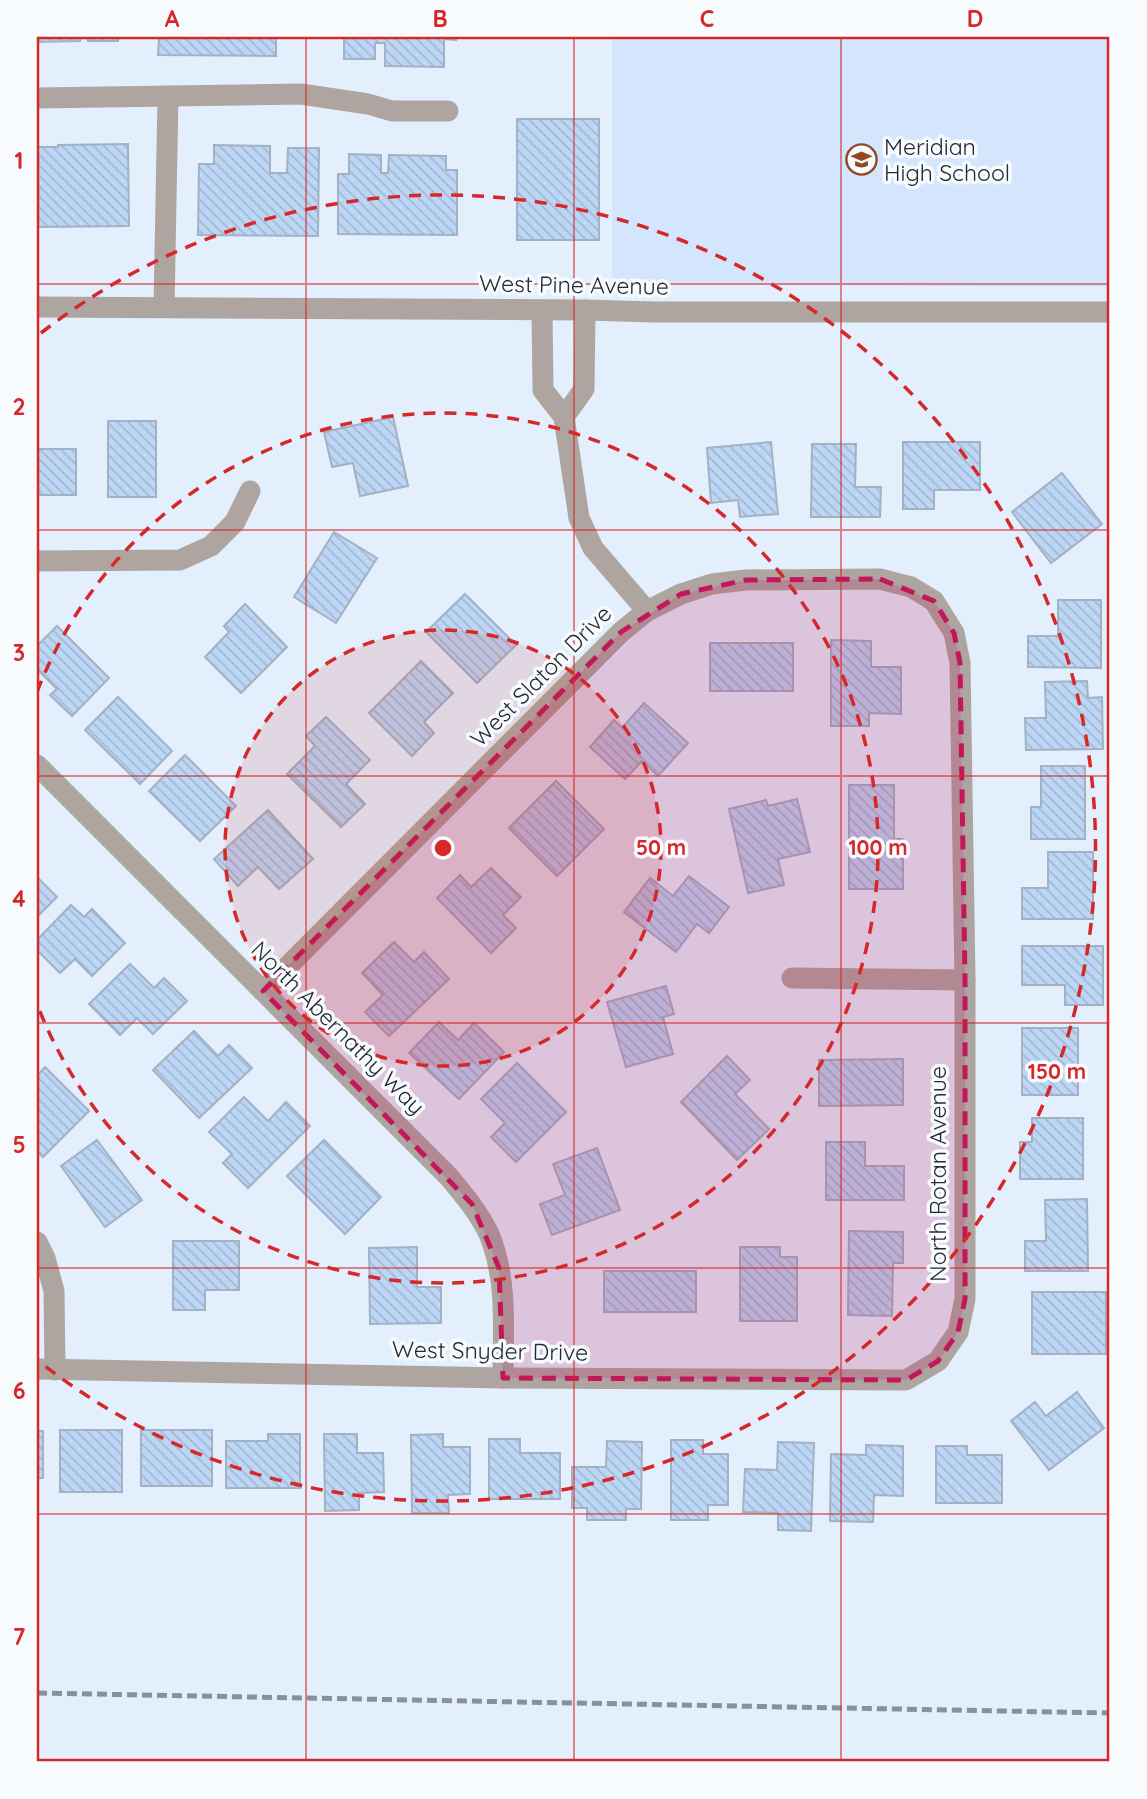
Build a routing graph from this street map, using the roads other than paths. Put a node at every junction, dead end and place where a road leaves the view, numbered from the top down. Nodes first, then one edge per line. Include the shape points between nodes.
1 (168, 96) junction
2 (37, 98) edge
3 (448, 111) dead end
4 (37, 307) edge
5 (164, 307) junction
6 (542, 310) junction
7 (585, 310) junction
8 (1110, 312) edge
9 (564, 417) junction
10 (250, 491) dead end
11 (37, 561) edge
12 (934, 601) joint
13 (647, 611) junction
14 (37, 765) edge
15 (792, 978) dead end
16 (965, 980) junction
17 (263, 991) junction
18 (37, 1242) edge
19 (937, 1361) joint
20 (46, 1370) edge
21 (503, 1378) junction

1 - 2 street
1 - 3 street via 301,94 391,111
1 - 5 street
4 - 5 street, West Pine Avenue
5 - 6 street, West Pine Avenue
6 - 7 street, West Pine Avenue
6 - 9 street via 543,390
7 - 8 street, West Pine Avenue
7 - 9 street via 584,389
9 - 13 street via 579,518 593,548
10 - 11 street via 235,522 211,546 180,560
12 - 13 street, West Slaton Drive via 912,587 880,579 746,580 691,590
12 - 16 street, North Rotan Avenue via 954,633 960,663
13 - 17 street, West Slaton Drive
14 - 17 street, North Abernathy Way
15 - 16 street
16 - 19 street, North Rotan Avenue via 965,1299 958,1332
17 - 21 street, North Abernathy Way via 472,1204 489,1234 499,1268 504,1303
18 - 20 street via 54,1291
19 - 21 street, West Snyder Drive via 906,1380
20 - 21 street, West Snyder Drive

